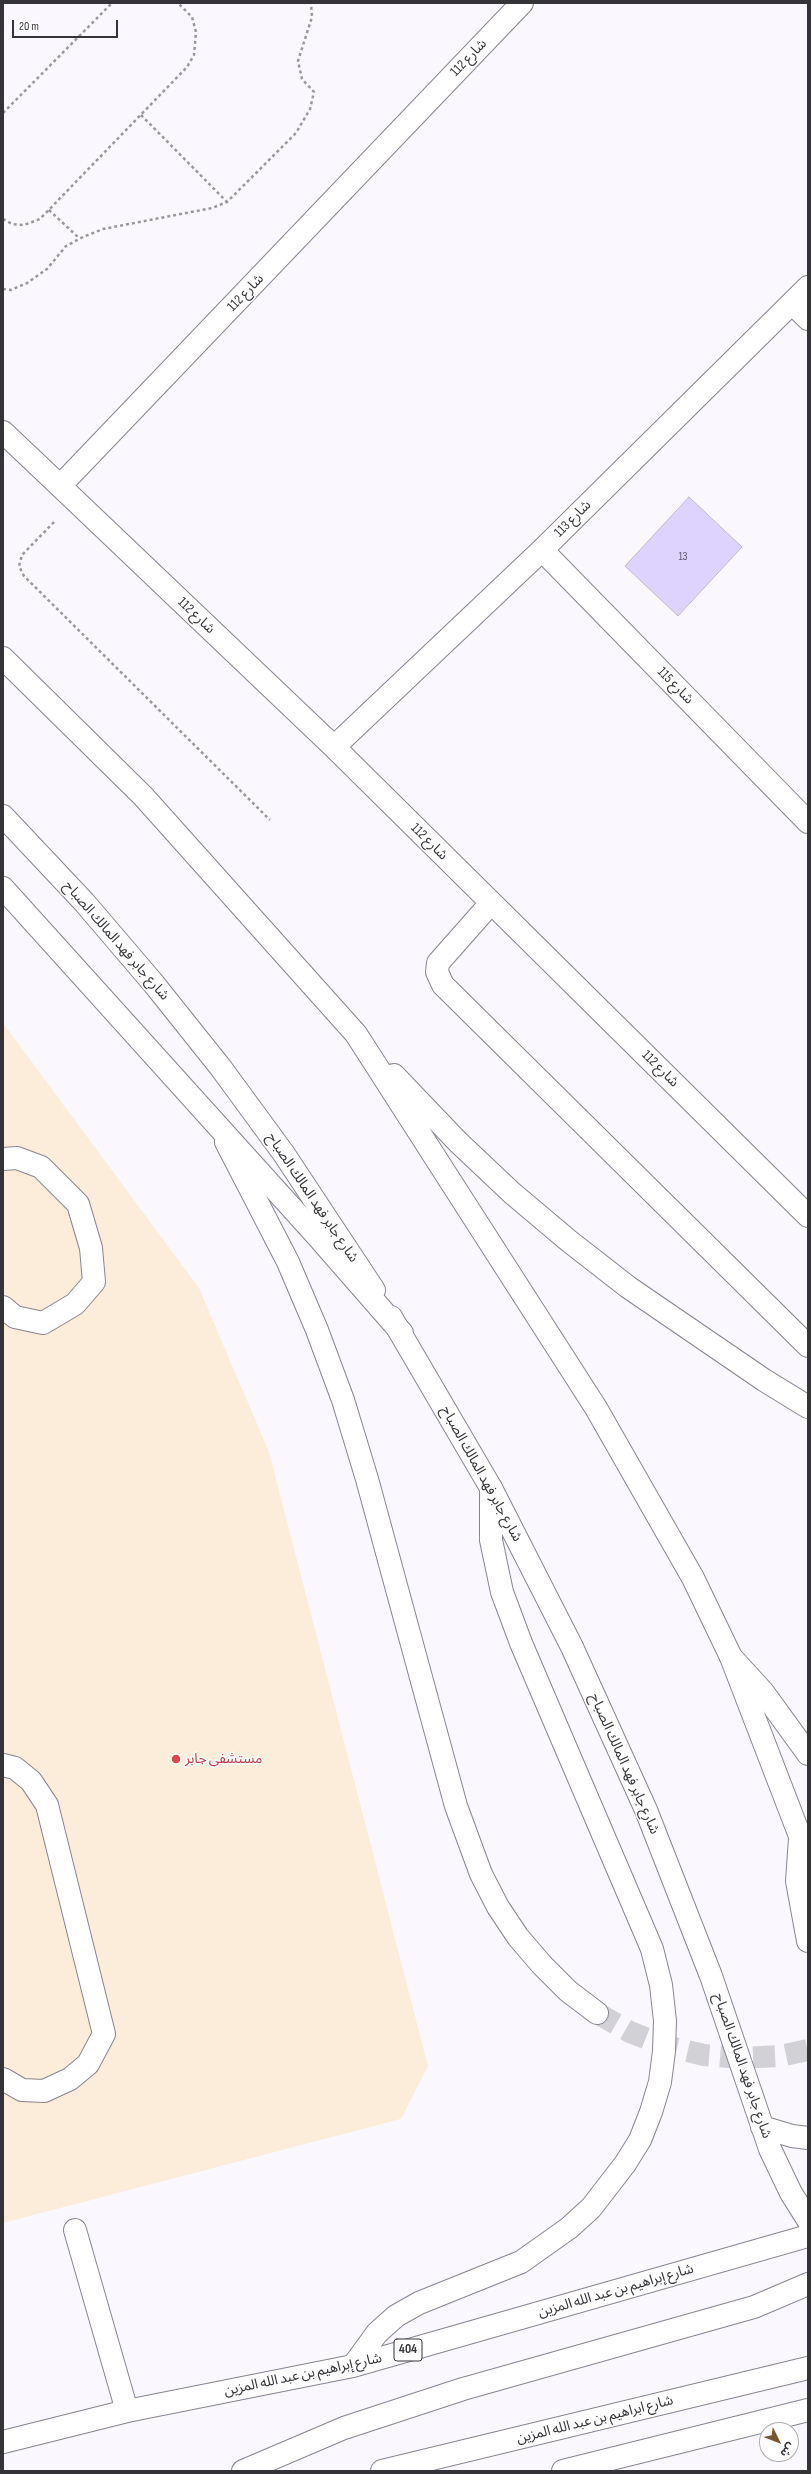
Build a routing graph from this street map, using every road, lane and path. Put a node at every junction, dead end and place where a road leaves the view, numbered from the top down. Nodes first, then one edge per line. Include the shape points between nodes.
1 (112, 3) edge
2 (178, 3) edge
3 (311, 3) edge
4 (522, 3) edge
5 (3, 113) edge
6 (141, 115) junction
7 (227, 202) junction
8 (49, 210) junction
9 (3, 219) edge
10 (80, 239) junction
11 (808, 287) edge
12 (3, 289) edge
13 (792, 303) junction
14 (808, 319) edge
15 (3, 432) edge
16 (68, 493) junction
17 (542, 550) junction
18 (3, 658) edge
19 (334, 747) junction
20 (3, 816) edge
21 (270, 820) dead end
22 (808, 822) edge
23 (3, 888) edge
24 (491, 903) junction
25 (356, 1034) junction
26 (220, 1130) junction
27 (3, 1159) edge
28 (808, 1216) edge
29 (3, 1307) edge
30 (402, 1333) junction
31 (808, 1346) edge
32 (808, 1407) edge
33 (491, 1488) junction
34 (731, 1657) junction
35 (808, 1754) edge
36 (3, 1765) edge
37 (800, 1835) junction
38 (808, 1857) edge
39 (808, 1941) edge
40 (597, 2013) tunnel mouth
41 (3, 2079) edge
42 (762, 2127) junction
43 (808, 2138) edge
44 (808, 2220) edge
45 (75, 2230) dead end
46 (808, 2236) edge
47 (808, 2284) edge
48 (353, 2366) junction
49 (808, 2368) edge
50 (808, 2410) edge
51 (127, 2411) junction
52 (3, 2442) edge
53 (243, 2471) edge
54 (382, 2471) edge
55 (563, 2471) edge

1 - 5 path
2 - 6 path via 192,18 196,32 194,55 188,67
3 - 7 path via 312,16 298,61 302,79 314,92 310,109 296,133
4 - 16 main road, شارع 112
6 - 7 path
6 - 8 path
7 - 10 path via 212,208 103,229
8 - 9 path via 40,219 24,225 12,224
8 - 10 path
10 - 12 path via 66,246 47,269 28,283 11,290
11 - 13 main road, شارع 113
13 - 14 main road
13 - 17 main road, شارع 113
15 - 16 main road
16 - 19 main road, شارع 112
16 - 21 path via 22,554 19,566 21,572
17 - 19 main road, شارع 113
17 - 22 main road, شارع 115
18 - 25 main road via 143,796
19 - 24 main road, شارع 112
20 - 30 main road, شارع جابر فهد المالك الصباح via 84,902 154,984 220,1068 284,1154
23 - 26 main road
24 - 28 main road, شارع 112
24 - 31 main road via 438,963 437,972 443,985
25 - 32 main road via 458,1142 512,1193 569,1241 628,1287
25 - 34 main road via 596,1408 693,1578
26 - 30 main road
26 - 40 main road via 288,1262 343,1400 456,1806 481,1874 498,1907 518,1937 563,1986
27 - 29 main road via 16,1158 41,1167 78,1204 91,1248 94,1282 75,1304 43,1324 15,1317
30 - 33 main road, شارع جابر فهد المالك الصباح
33 - 42 main road, شارع جابر فهد المالك الصباح via 572,1647 646,1810 711,1976
33 - 48 main road via 491,1540 502,1592 521,1644 652,1949 661,1984 665,2021 660,2082 640,2140 591,2208 569,2228 521,2262 419,2303 396,2316 377,2333
34 - 35 main road via 763,1692
34 - 37 main road
36 - 41 main road via 15,1768 31,1781 47,1805 104,2034 88,2064 70,2079 44,2092 22,2090
37 - 38 main road
37 - 39 main road via 797,1881
42 - 43 main road
42 - 44 main road, شارع جابر فهد المالك الصباح via 780,2172
45 - 51 main road
46 - 48 main road, شارع إبراهيم بن عبد الله المزين / 404
47 - 53 main road via 754,2307 463,2389 344,2428
48 - 51 main road, شارع إبراهيم بن عبد الله المزين / 404
49 - 54 main road, شارع ابراهيم بن عبد الله المزين
50 - 55 main road
51 - 52 main road, شارع إبراهيم بن عبد الله المزين / 404

